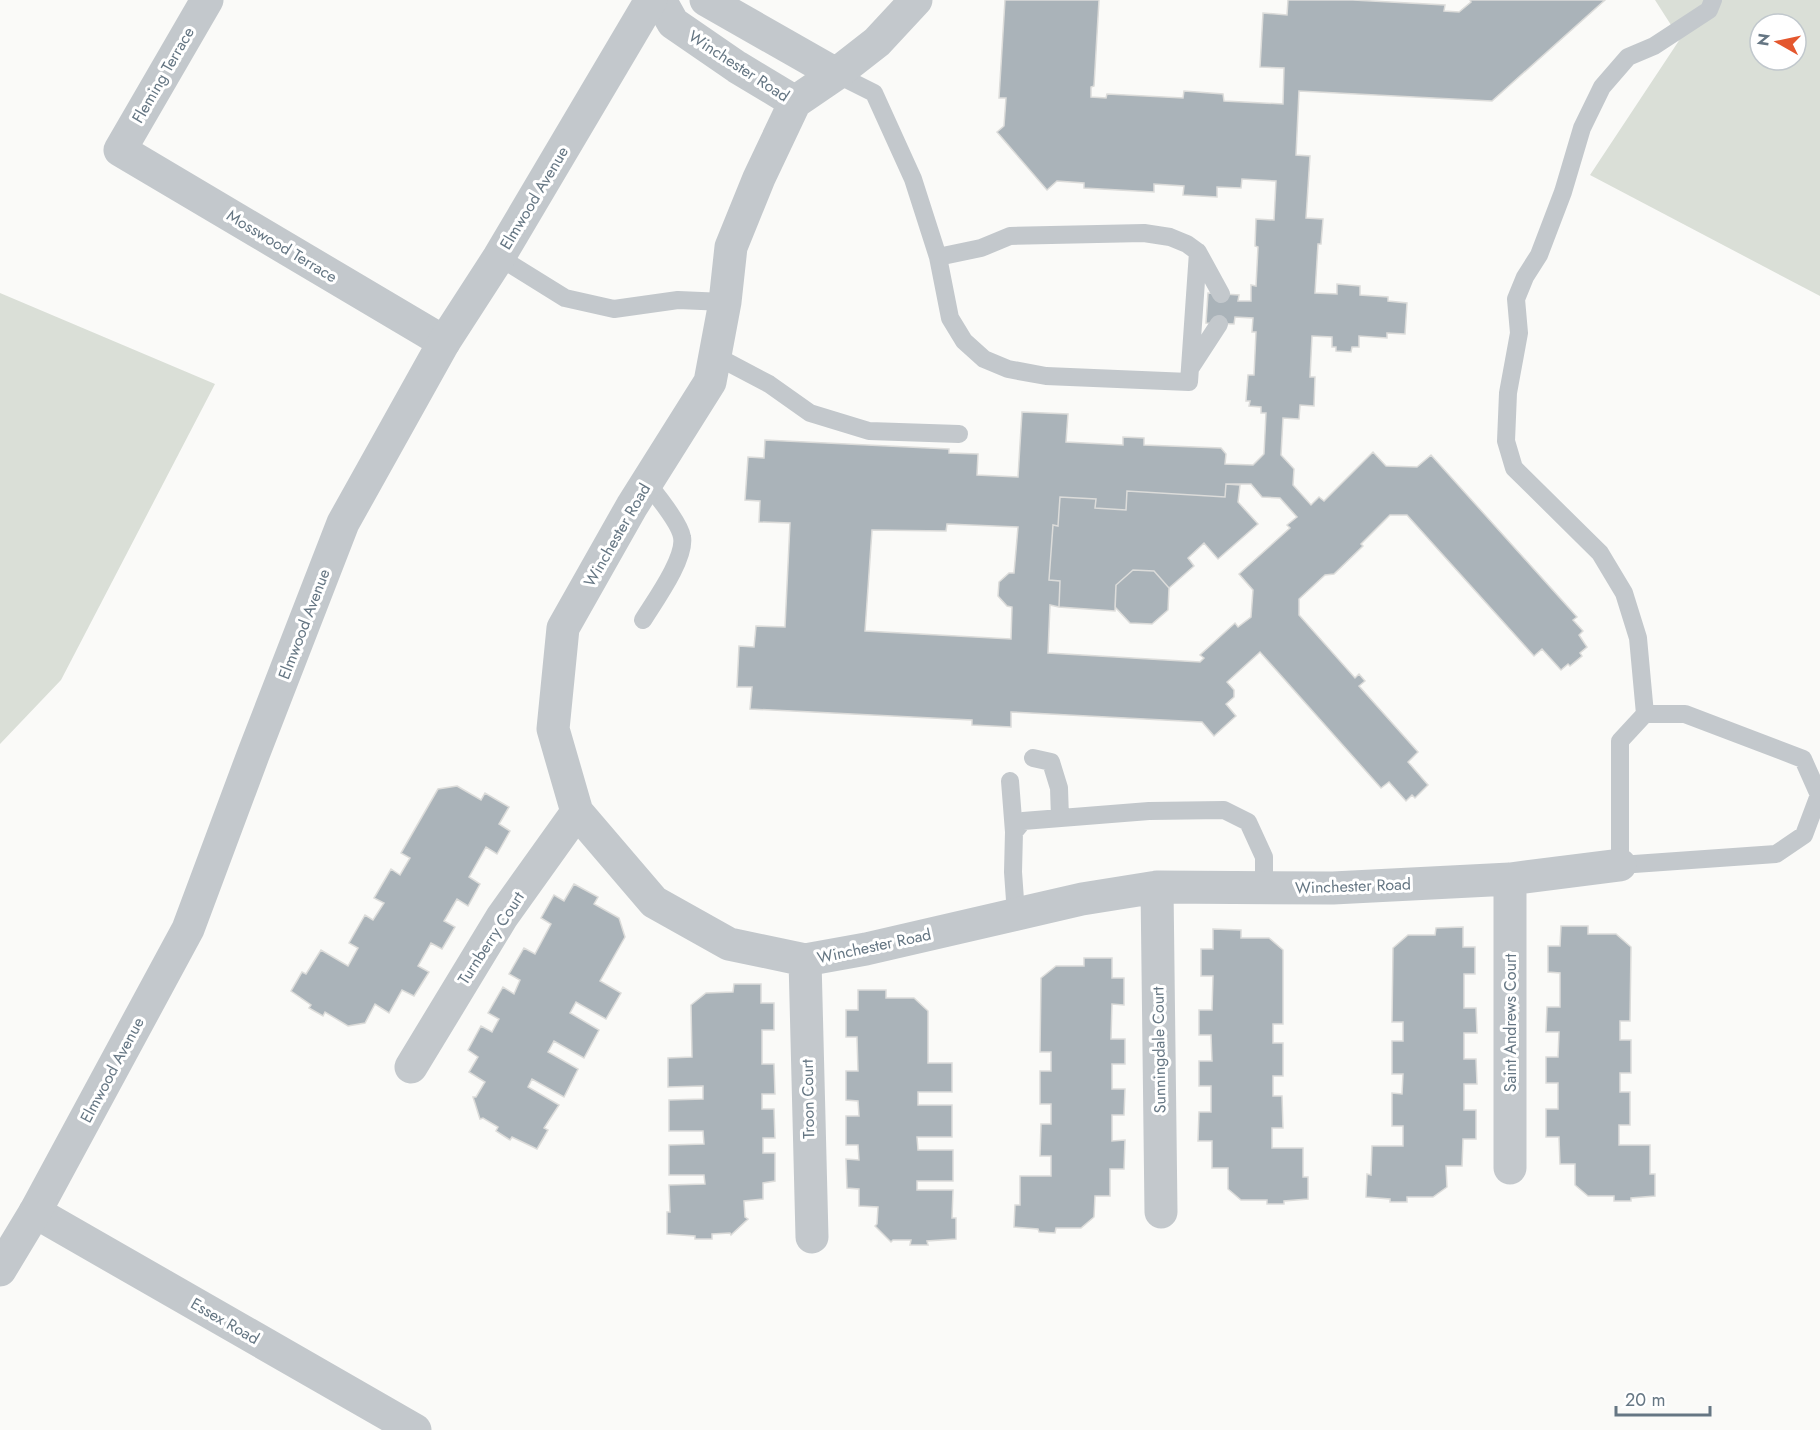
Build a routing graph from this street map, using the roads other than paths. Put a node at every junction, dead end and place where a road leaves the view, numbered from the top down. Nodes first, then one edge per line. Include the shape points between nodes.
1 (207, 0) edge
2 (651, 0) edge
3 (660, 0) edge
4 (706, 0) edge
5 (916, 0) edge
6 (1713, 0) edge
7 (836, 74) junction
8 (795, 102) junction
9 (120, 150) joint
10 (1198, 252) junction
11 (499, 257) junction
12 (938, 257) junction
13 (1221, 294) dead end
14 (725, 302) junction
15 (1220, 324) dead end
16 (444, 342) junction
17 (714, 356) junction
18 (1191, 369) junction
19 (959, 434) dead end
20 (647, 483) junction
21 (643, 620) dead end
22 (1645, 714) junction
23 (1033, 758) dead end
24 (1010, 781) dead end
25 (577, 812) junction
26 (1060, 818) junction
27 (1014, 832) junction
28 (1620, 865) junction
29 (1510, 879) junction
30 (1157, 887) junction
31 (1264, 888) junction
32 (1017, 914) junction
33 (805, 960) junction
34 (411, 1068) dead end
35 (1509, 1168) dead end
36 (35, 1212) junction
37 (1161, 1212) dead end
38 (812, 1237) dead end
39 (0, 1270) edge
40 (415, 1430) edge

1 - 9 street, Fleming Terrace
2 - 11 street, Elmwood Avenue
3 - 8 street, Winchester Road via 673,23
4 - 7 street
5 - 7 street via 877,42
6 - 22 lane via 1709,10 1654,46 1628,57 1602,87 1582,128 1539,255 1516,299 1519,333 1508,393 1506,441 1514,468 1600,553 1624,593 1638,638
7 - 8 street
7 - 12 lane via 874,93 913,178
8 - 14 street, Winchester Road via 731,247
9 - 16 street, Mosswood Terrace
10 - 12 lane via 1170,237 1144,233 1032,235 1010,236 981,248
10 - 13 lane
10 - 18 lane
11 - 14 lane via 565,298 614,309 678,300
11 - 16 street, Elmwood Avenue
12 - 18 lane via 950,318 964,341 984,359 1008,369 1046,376 1190,382
14 - 17 street, Winchester Road
15 - 18 lane
16 - 36 street, Elmwood Avenue via 343,523 188,929
17 - 19 lane via 769,384 810,413 869,431
17 - 20 street, Winchester Road via 710,382
20 - 21 lane via 682,537 678,562
20 - 25 street, Winchester Road via 563,628 554,729
22 - 28 lane via 1620,741
22 - 28 lane via 1685,714 1803,759 1819,795 1804,835 1776,854
23 - 26 lane via 1051,762 1059,788
24 - 27 lane
25 - 33 street, Winchester Road via 654,902 729,944
25 - 34 street, Turnberry Court via 502,917
26 - 27 lane via 1023,821
26 - 31 lane via 1224,810 1248,822 1264,857
27 - 32 lane
28 - 29 street, Winchester Road
29 - 31 street, Winchester Road
29 - 35 street, Saint Andrews Court
30 - 31 street, Winchester Road
30 - 32 street, Winchester Road
30 - 37 street, Sunningdale Court
32 - 33 street, Winchester Road
33 - 38 street, Troon Court
36 - 39 street, Elmwood Avenue
36 - 40 street, Essex Road

